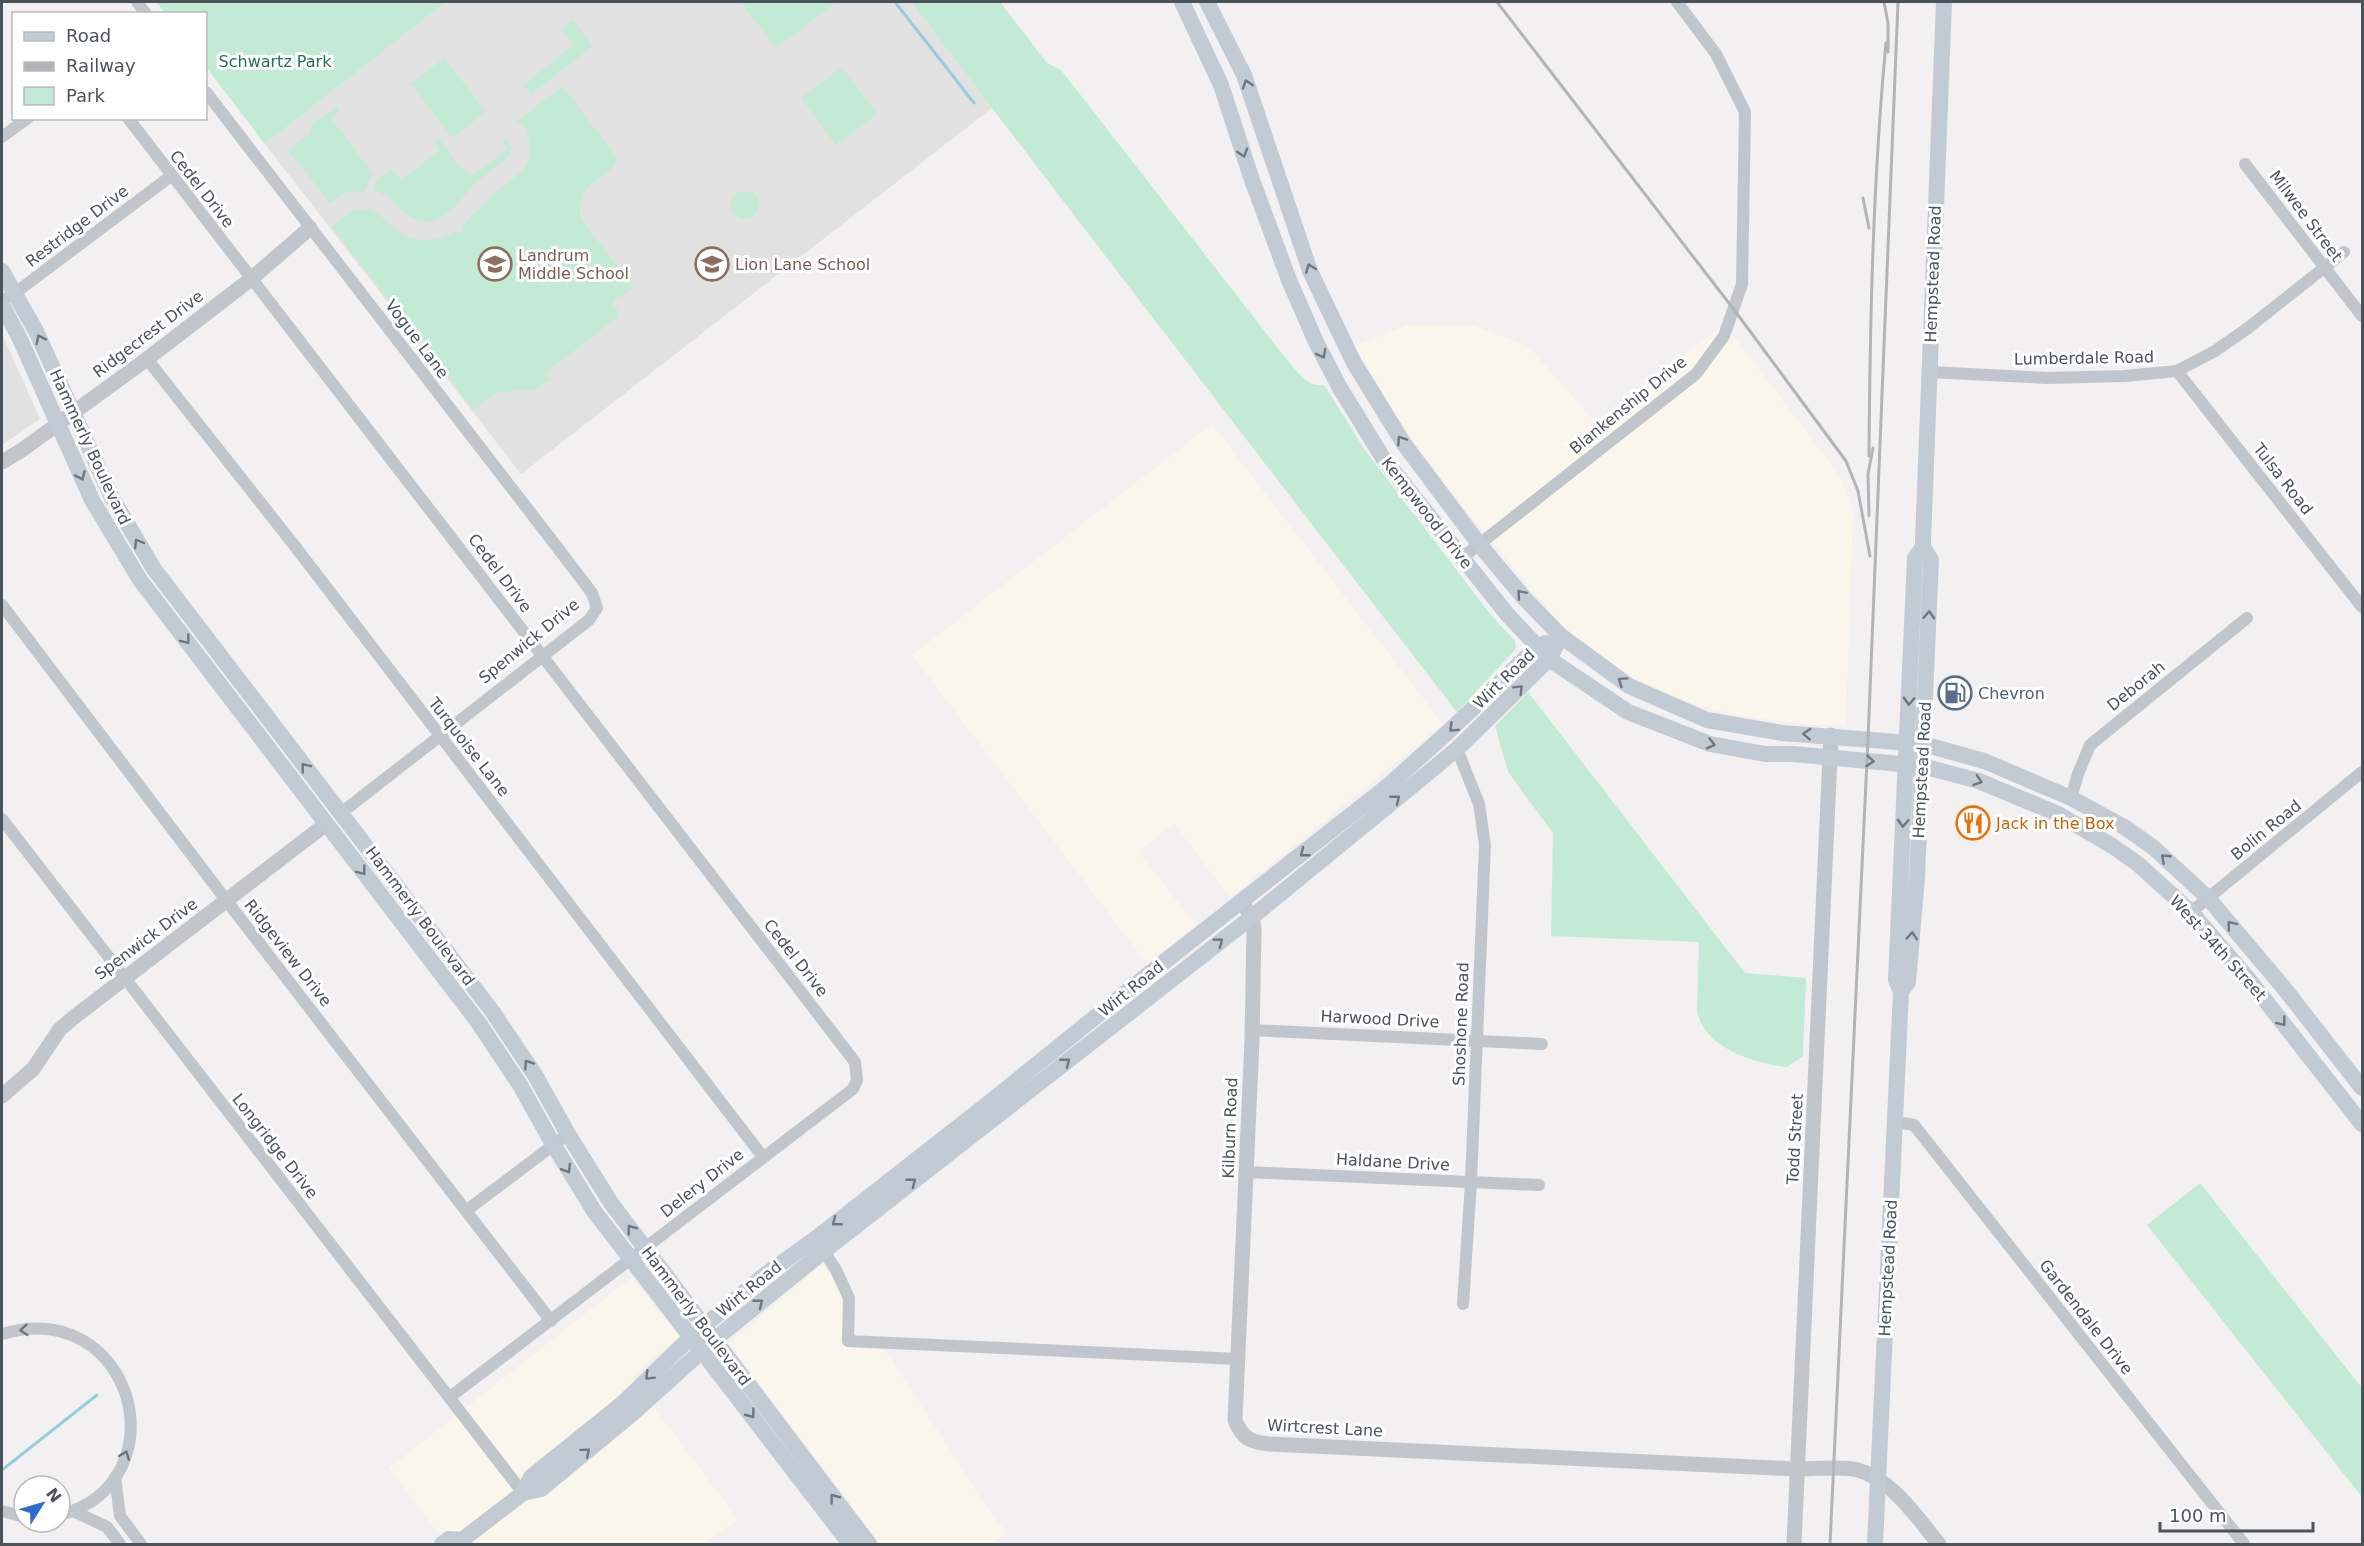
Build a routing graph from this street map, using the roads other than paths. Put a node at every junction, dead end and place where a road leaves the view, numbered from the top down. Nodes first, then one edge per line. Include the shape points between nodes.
1 (1182, 2) edge
2 (1207, 2) edge
3 (1677, 2) edge
4 (1944, 2) edge
5 (207, 93) edge
6 (25, 120) edge
7 (129, 120) edge
8 (2, 138) edge
9 (2245, 164) dead end
10 (171, 176) junction
11 (310, 228) junction
12 (2344, 252) dead end
13 (2323, 267) junction
14 (2, 271) edge
15 (251, 279) junction
16 (6, 299) edge
17 (2362, 316) edge
18 (147, 359) junction
19 (2177, 371) junction
20 (1929, 372) junction
21 (72, 412) junction
22 (58, 422) junction
23 (2, 462) edge
24 (1479, 544) junction
25 (1463, 557) junction
26 (154, 569) junction
27 (140, 580) junction
28 (2, 604) edge
29 (2362, 607) edge
30 (597, 608) joint
31 (2247, 618) dead end
32 (1561, 636) junction
33 (1537, 647) junction
34 (542, 656) junction
35 (1549, 659) junction
36 (229, 682) junction
37 (1692, 713) junction
38 (439, 735) junction
39 (1685, 735) junction
40 (1831, 735) junction
41 (1915, 743) junction
42 (1457, 749) junction
43 (1830, 758) junction
44 (1914, 765) junction
45 (2362, 772) edge
46 (287, 773) junction
47 (2071, 798) junction
48 (341, 813) junction
49 (2, 819) edge
50 (326, 824) junction
51 (377, 860) junction
52 (2208, 898) junction
53 (226, 900) junction
54 (1242, 903) junction
55 (2191, 912) junction
56 (1252, 917) junction
57 (124, 978) junction
58 (475, 988) junction
59 (461, 999) junction
60 (1252, 1030) junction
61 (1477, 1040) junction
62 (2325, 1040) junction
63 (1542, 1044) dead end
64 (2307, 1053) junction
65 (857, 1080) joint
66 (2362, 1088) edge
67 (2, 1096) edge
68 (1896, 1122) junction
69 (2362, 1124) edge
70 (568, 1134) junction
71 (553, 1144) junction
72 (763, 1157) junction
73 (1246, 1172) junction
74 (1471, 1182) junction
75 (1539, 1185) dead end
76 (467, 1210) junction
77 (819, 1245) junction
78 (645, 1248) junction
79 (631, 1259) junction
80 (1462, 1304) dead end
81 (551, 1321) junction
82 (697, 1332) junction
83 (2, 1334) edge
84 (709, 1345) junction
85 (1238, 1359) junction
86 (450, 1397) junction
87 (1797, 1469) junction
88 (807, 1475) junction
89 (115, 1477) junction
90 (1878, 1480) junction
91 (523, 1493) junction
92 (72, 1510) edge
93 (72, 1515) edge
94 (120, 1516) junction
95 (107, 1527) junction
96 (461, 1542) edge
97 (120, 1545) edge
98 (141, 1545) edge
99 (442, 1545) edge
100 (850, 1545) edge
101 (869, 1545) edge
102 (1794, 1545) edge
103 (1875, 1545) edge
104 (1939, 1545) edge
105 (2244, 1545) edge

1 -> 25 main road, Kempwood Drive via 1221,85 1269,228 1316,342 1383,458
24 -> 2 main road, Kempwood Drive via 1404,444 1336,329 1311,271 1244,75
3 - 24 street, Blankenship Drive via 1716,54 1745,112 1742,284 1735,311 1724,336 1696,374
4 - 20 main road, Hempstead Road
5 - 11 street, Vogue Lane
6 - 8 street
7 - 10 street, Cedel Drive
9 - 13 street, Milwee Street
10 - 15 street, Cedel Drive
10 - 16 street, Restridge Drive
11 - 15 street, Ridgecrest Drive
11 - 30 street, Vogue Lane via 592,593
12 - 13 street, Lumberdale Road
13 - 17 street, Milwee Street
13 - 19 street, Lumberdale Road via 2248,328
14 - 16 main road, Hammerly Boulevard
15 - 18 street, Ridgecrest Drive
15 - 34 street, Cedel Drive
21 -> 16 main road, Hammerly Boulevard via 36,331
16 - 22 main road, Hammerly Boulevard
18 - 21 street, Ridgecrest Drive
18 - 38 street, Turquoise Lane
19 - 20 street, Lumberdale Road via 2047,378
19 - 29 street, Tulsa Road
20 - 41 main road, Hempstead Road via 1923,547 1915,558
21 - 22 street, Ridgecrest Drive
26 -> 21 main road, Hammerly Boulevard via 112,498
22 - 23 street, Ridgecrest Drive
22 -> 27 main road, Hammerly Boulevard via 92,501
24 - 25 street, Blankenship Drive
32 -> 24 main road, Kempwood Drive
25 - 33 main road, Kempwood Drive
26 - 27 main road
26 - 36 main road, Hammerly Boulevard
27 -> 36 main road, Hammerly Boulevard
28 - 53 street, Ridgeview Drive
30 - 34 street, Spenwick Drive via 589,620
31 - 47 street, Deborah via 2090,745
32 - 33 main road, Wirt Road
32 - 35 main road, Wirt Road
37 -> 32 main road, Kempwood Drive via 1629,686
33 - 35 main road, Kempwood Drive
33 -> 54 main road, Wirt Road via 1417,762
34 - 38 street, Spenwick Drive
34 - 65 street, Cedel Drive via 855,1062
35 - 39 main road, Kempwood Drive via 1628,712
42 -> 35 main road, Wirt Road
36 - 46 main road, Hammerly Boulevard
48 -> 36 main road, Hammerly Boulevard
37 - 39 main road
40 -> 37 main road, Kempwood Drive via 1782,733 1707,720
38 - 48 street, Spenwick Drive
38 - 72 street, Turquoise Lane
39 -> 43 main road, Kempwood Drive via 1765,754
40 - 41 main road, Kempwood Drive
40 - 43 street, Todd Street
41 - 44 main road, Hempstead Road
41 - 47 main road, West 34th Street via 1984,761
56 -> 42 main road, Wirt Road
42 - 61 street, Shoshone Road via 1479,804 1485,845
43 -> 44 main road, Kempwood Drive
43 - 87 street, Todd Street
44 -> 55 main road, West 34th Street via 1979,781 2058,814 2138,864
44 - 68 main road, Hempstead Road via 1896,981 1902,992
45 - 52 street, Bolin Road
46 - 48 main road via 330,811
46 - 50 main road, Hammerly Boulevard
52 -> 47 main road, West 34th Street via 2154,848
48 - 51 main road, Hammerly Boulevard
49 - 57 street, Longridge Drive
50 - 51 main road via 336,824
50 - 53 street, Spenwick Drive
50 -> 59 main road, Hammerly Boulevard
51 - 58 main road, Hammerly Boulevard
52 - 55 street, Bolin Road
62 -> 52 main road, West 34th Street
53 - 57 street, Spenwick Drive
53 - 76 street, Ridgeview Drive
54 - 56 street
54 -> 77 main road, Wirt Road via 1140,981
55 -> 64 main road, West 34th Street
56 - 60 street, Kilburn Road
77 -> 56 main road, Wirt Road
57 - 67 street, Spenwick Drive via 60,1029 33,1069
57 - 86 street, Longridge Drive
58 - 59 main road
70 -> 58 main road, Hammerly Boulevard via 535,1075
59 - 71 main road, Hammerly Boulevard via 520,1085
60 - 61 street, Harwood Drive
60 - 73 street, Kilburn Road
61 - 63 street, Harwood Drive
61 - 74 street, Shoshone Road
62 - 64 main road
62 - 66 main road, West 34th Street
64 - 69 main road, West 34th Street
65 - 72 street, Delery Drive via 853,1089
68 - 90 main road, Hempstead Road
68 - 105 street, Gardendale Drive via 1914,1125
70 - 71 street
78 -> 70 main road, Hammerly Boulevard
71 - 76 street
71 -> 79 main road, Hammerly Boulevard via 594,1211
72 - 78 street, Delery Drive
73 - 74 street, Haldane Drive
73 - 85 street, Kilburn Road
74 - 75 street, Haldane Drive
74 - 80 street, Shoshone Road
76 - 81 street, Ridgeview Drive
77 - 82 main road, Wirt Road via 762,1277
84 -> 77 main road, Wirt Road
77 - 85 street via 849,1298 848,1341
78 - 79 street, Delery Drive
78 - 82 main road, Hammerly Boulevard
79 - 81 street, Delery Drive
79 - 82 main road, Hammerly Boulevard
81 - 86 street, Delery Drive
82 - 84 main road, Hammerly Boulevard
82 -> 91 main road, Wirt Road via 623,1403 531,1477
89 -> 83 street via 128,1449 131,1411 123,1384 110,1362 90,1344 55,1329 22,1328
84 - 88 main road, Hammerly Boulevard
91 -> 84 main road, Wirt Road via 541,1490
85 - 87 street, Wirtcrest Lane via 1234,1420 1240,1433 1252,1442
86 - 91 street, Longridge Drive
87 - 90 street, Wirtcrest Lane via 1857,1470
87 - 102 street, Todd Street
88 - 100 main road, Hammerly Boulevard
101 -> 88 main road, Hammerly Boulevard
89 - 92 street via 93,1500
89 - 94 street
90 - 103 main road, Hempstead Road
90 - 104 street, Wirtcrest Lane via 1905,1502
91 - 96 main road, Wirt Road
93 - 95 street
94 - 95 street
94 - 98 street
95 - 97 street
96 - 99 main road, Wirt Road via 449,1539

